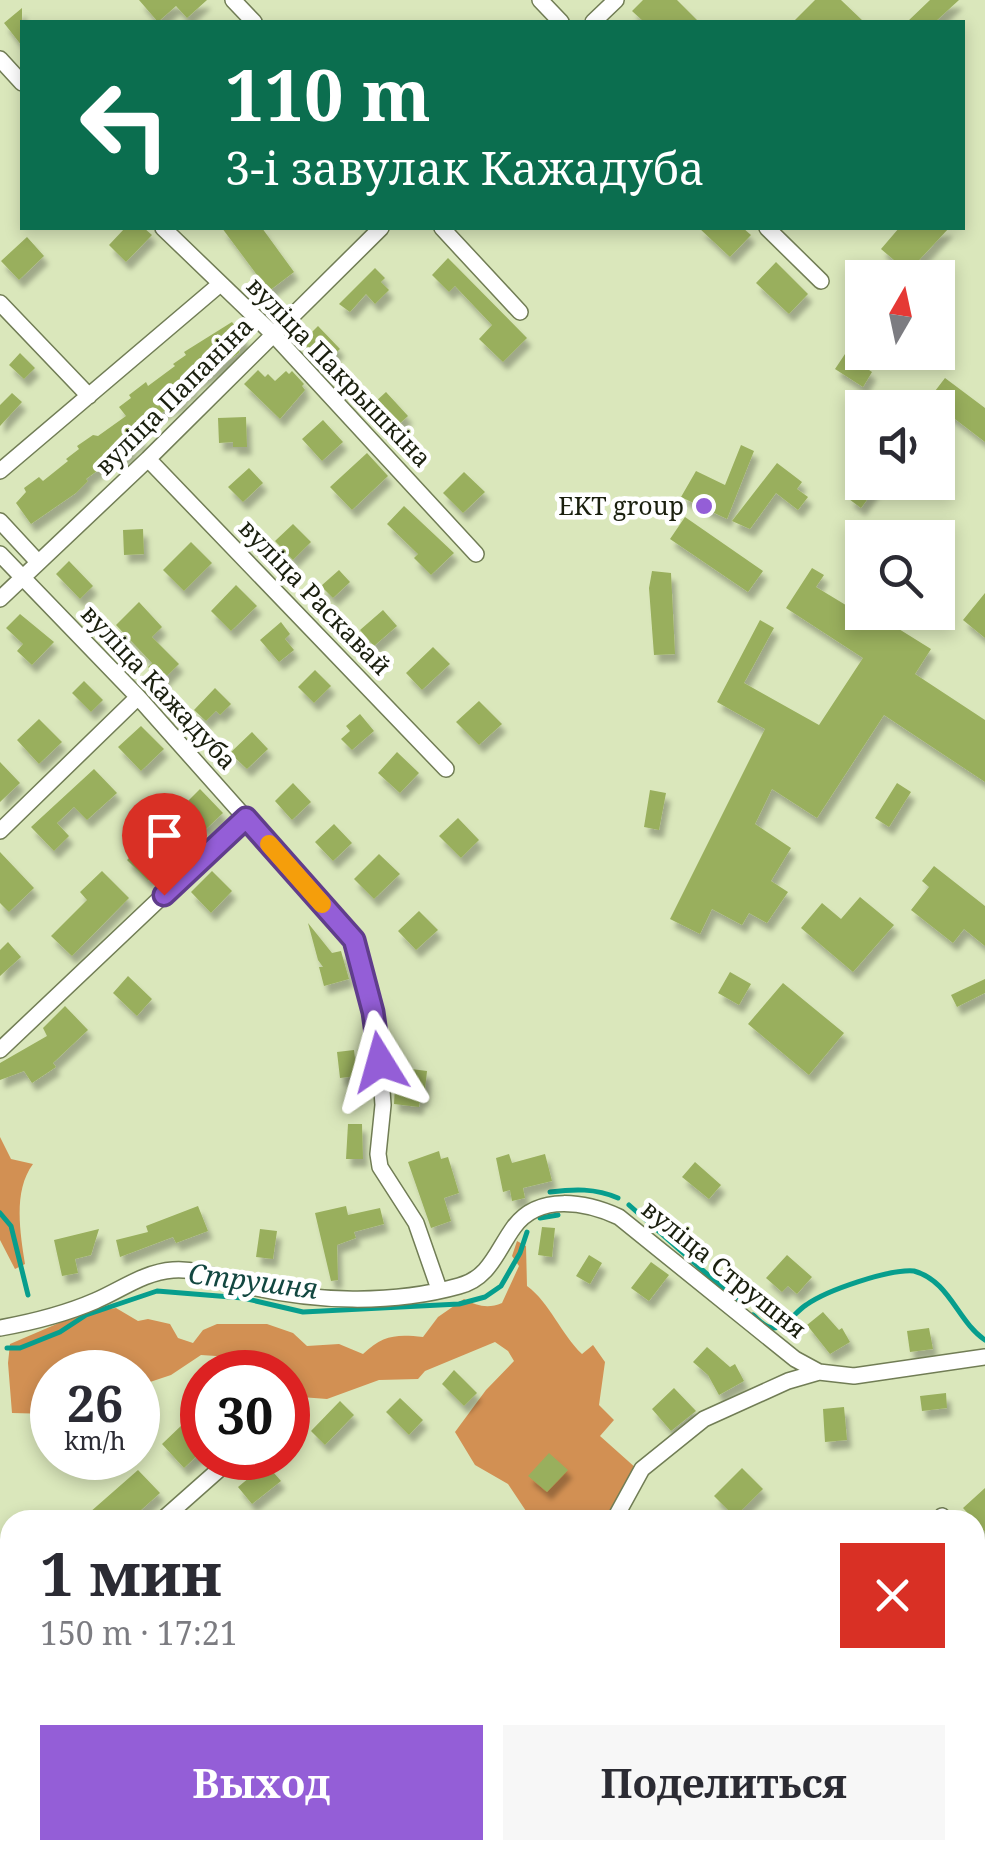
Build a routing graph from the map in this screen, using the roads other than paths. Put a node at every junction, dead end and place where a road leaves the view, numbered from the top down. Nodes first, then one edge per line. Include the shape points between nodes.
1 (233, 0) edge
2 (540, 0) edge
3 (616, 0) edge
4 (252, 20) edge
5 (560, 20) edge
6 (595, 20) edge
7 (0, 59) edge
8 (20, 82) edge
9 (165, 230) edge
10 (379, 230) edge
11 (444, 230) edge
12 (768, 230) edge
13 (820, 281) dead end
14 (220, 285) junction
15 (0, 303) edge
16 (520, 312) dead end
17 (273, 334) junction
18 (89, 396) junction
19 (148, 459) junction
20 (0, 472) edge
21 (0, 520) edge
22 (0, 554) edge
23 (476, 554) dead end
24 (38, 562) junction
25 (22, 578) junction
26 (0, 599) edge
27 (138, 697) junction
28 (446, 768) dead end
29 (246, 818) junction
30 (0, 831) edge
31 (0, 1050) edge
32 (439, 1290) junction
33 (0, 1328) edge
34 (985, 1357) edge
35 (819, 1372) junction
36 (207, 1480) edge
37 (173, 1510) edge
38 (619, 1510) edge

1 - 4 street
2 - 5 street
3 - 6 street
7 - 8 street
9 - 14 street, вуліца Пакрышкіна
10 - 17 street, вуліца Папаніна
11 - 16 street
12 - 13 street
14 - 17 street, вуліца Пакрышкіна
14 - 18 street
15 - 18 street
17 - 19 street, вуліца Папаніна
17 - 23 street, вуліца Пакрышкіна
18 - 20 street
19 - 24 street, вуліца Папаніна
19 - 28 street, вуліца Раскавай
21 - 24 street
22 - 25 street, вуліца Кажадуба
24 - 25 street, вуліца Папаніна
25 - 26 street, вуліца Папаніна
25 - 27 street, вуліца Кажадуба
27 - 29 street, вуліца Кажадуба
27 - 30 street
29 - 31 street
29 - 32 street, вуліца Кажадуба via 354,940 380,1062 380,1167 416,1223
32 - 33 street, вуліца Струшня via 342,1300 174,1270 54,1316
32 - 35 street, вуліца Струшня via 482,1276 516,1224 534,1209 594,1206 618,1216
34 - 35 street via 854,1376
35 - 38 street via 704,1419 642,1469
36 - 37 street

